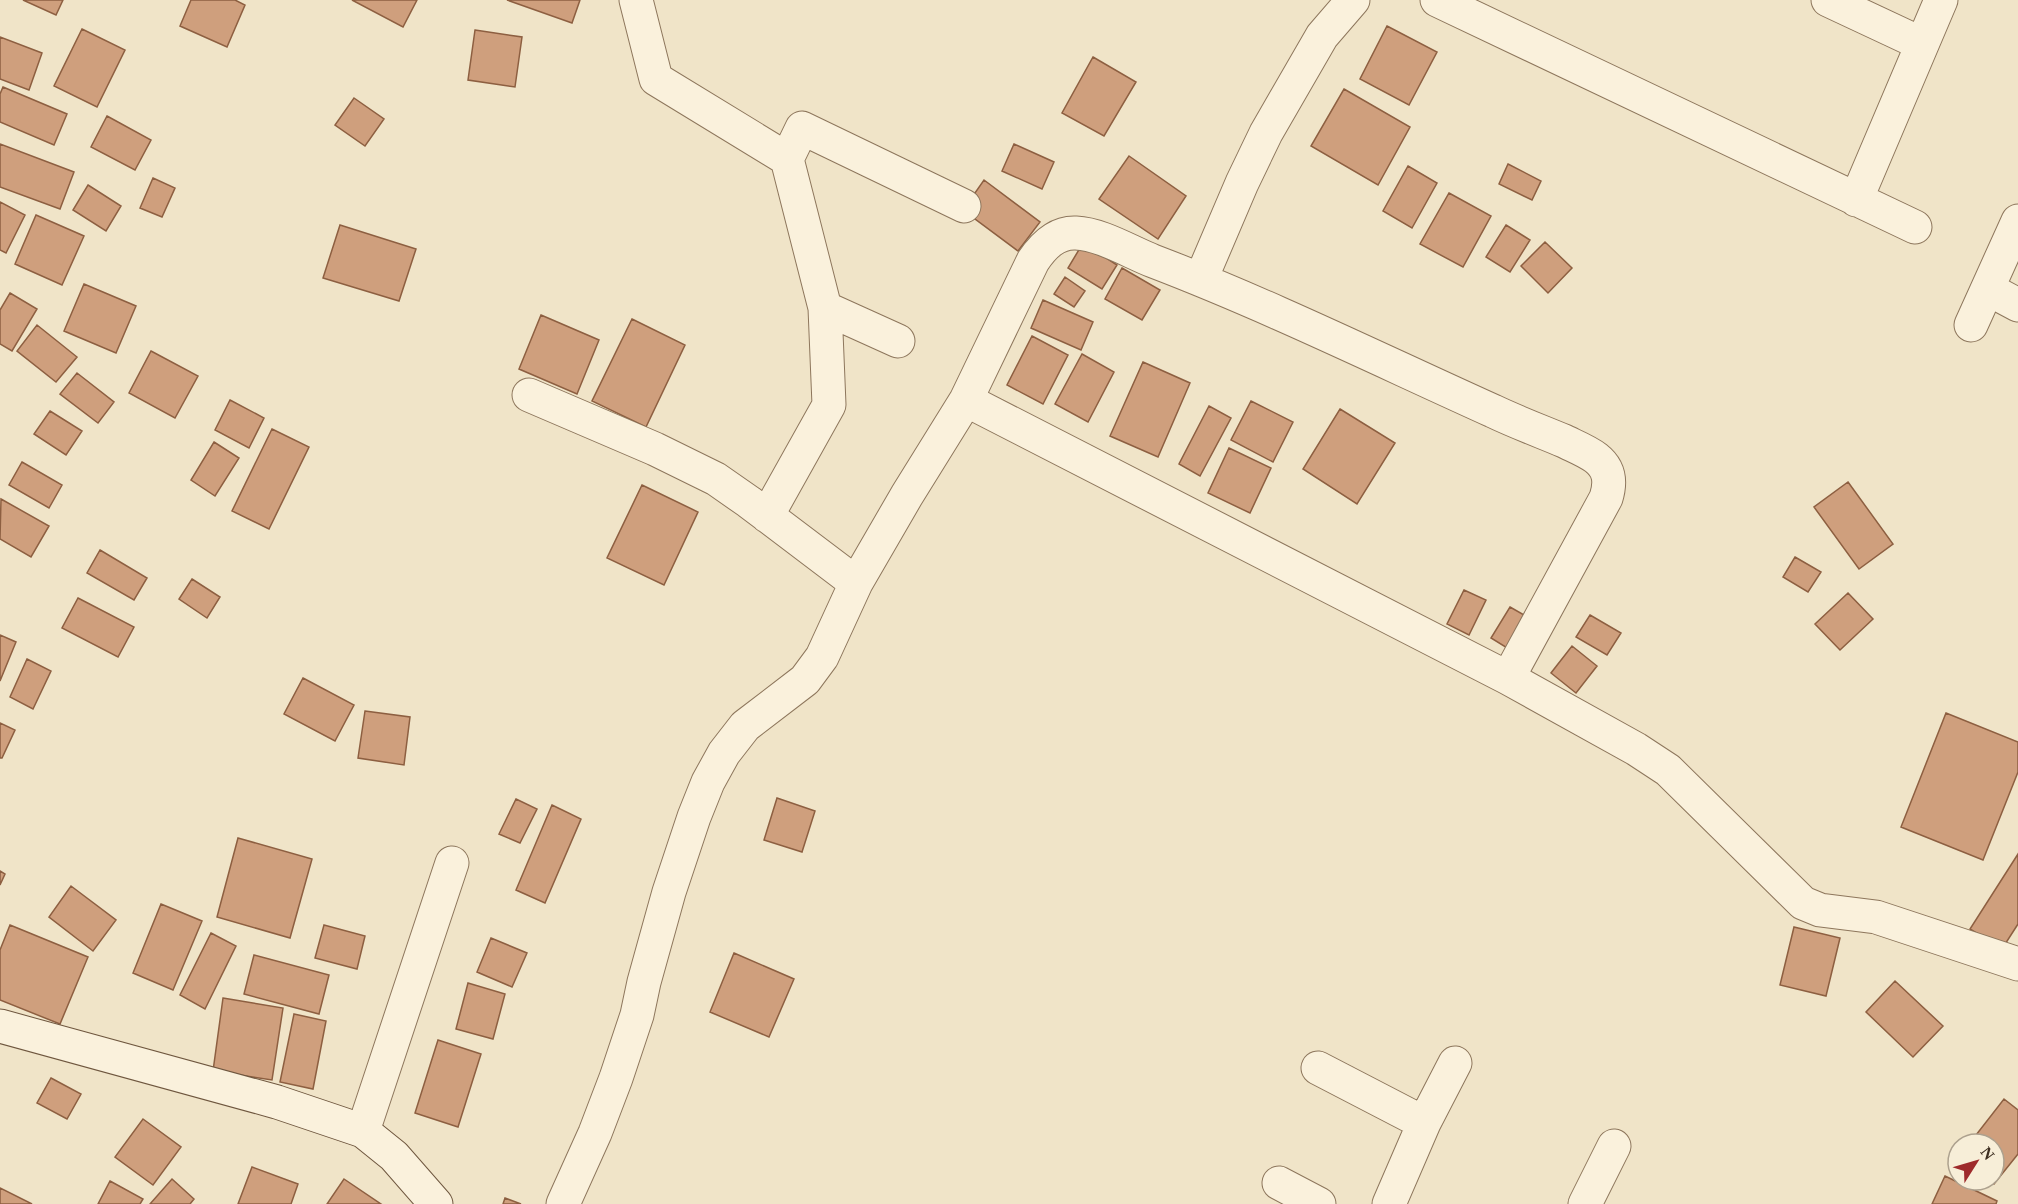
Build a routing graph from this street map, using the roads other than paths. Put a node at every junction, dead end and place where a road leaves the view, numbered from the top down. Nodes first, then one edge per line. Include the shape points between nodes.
1 (636, 0) edge
2 (1353, 0) edge
3 (1437, 0) edge
4 (1828, 0) edge
5 (1941, 0) edge
6 (1922, 44) junction
7 (788, 159) junction
8 (1856, 200) junction
9 (964, 206) dead end
10 (2018, 221) edge
11 (1915, 227) dead end
12 (1201, 279) junction
13 (1988, 289) junction
14 (2018, 305) edge
15 (825, 308) junction
16 (1971, 325) dead end
17 (898, 341) dead end
18 (530, 395) dead end
19 (966, 400) junction
20 (767, 516) junction
21 (856, 583) junction
22 (1508, 678) junction
23 (452, 863) dead end
24 (2018, 964) edge
25 (0, 1026) edge
26 (1455, 1063) dead end
27 (1318, 1068) dead end
28 (1424, 1123) junction
29 (363, 1131) junction
30 (1614, 1146) dead end
31 (1279, 1183) dead end
32 (436, 1204) edge
33 (563, 1204) edge
34 (1319, 1204) edge
35 (1389, 1204) edge
36 (1585, 1204) edge

1 - 7 street via 656,80
2 - 12 street via 1322,36 1266,133
3 - 8 street
4 - 6 street
5 - 6 street
6 - 8 street
7 - 9 street via 802,128
7 - 15 street
8 - 11 street
10 - 13 street
12 - 19 street via 1105,240 1076,233 1058,237 1044,245 1033,261
12 - 22 street via 1577,447 1605,468 1610,485 1606,498
13 - 14 street
13 - 16 street
15 - 17 street
15 - 20 street via 829,405
18 - 20 street via 716,480
19 - 21 street
19 - 22 street
20 - 21 street
21 - 33 street via 811,673 745,726 708,782 669,892 616,1078
22 - 24 street via 1668,770 1803,903 1820,910 1875,917
23 - 29 street
25 - 29 street via 277,1102
26 - 28 street
27 - 28 street
28 - 35 street
29 - 32 street via 394,1156
30 - 36 street
31 - 34 street

